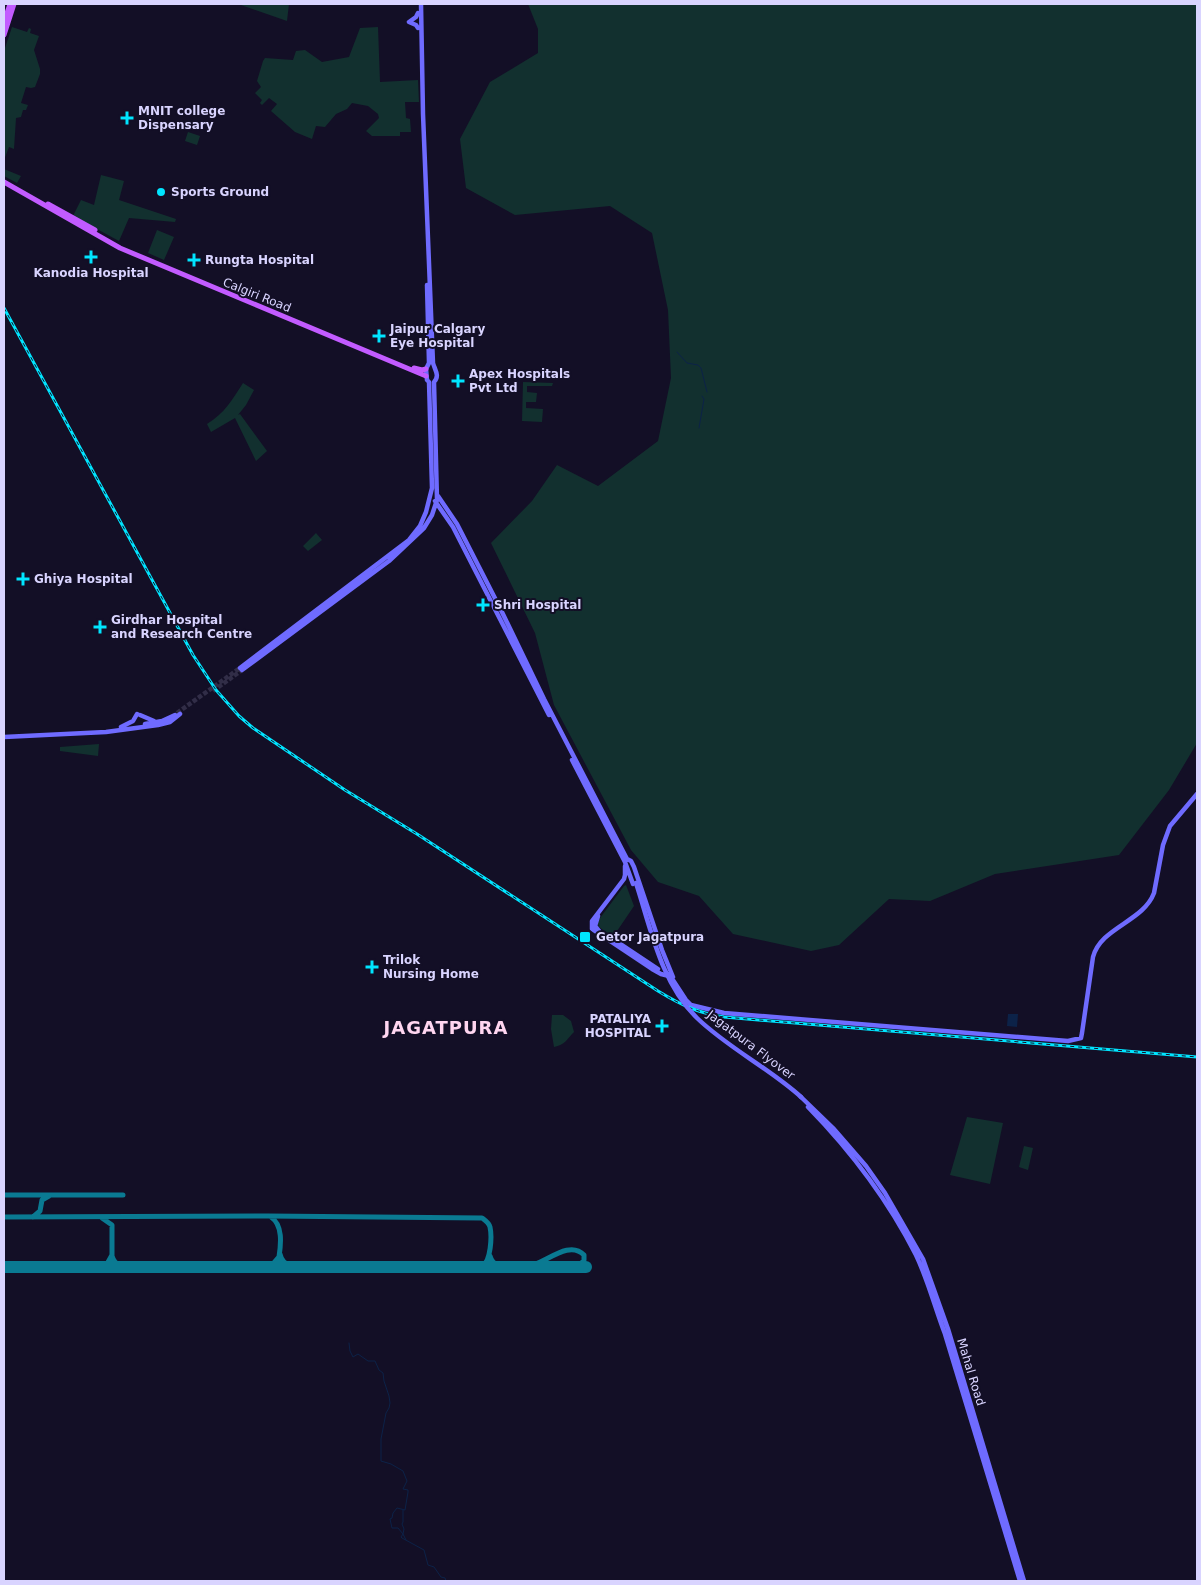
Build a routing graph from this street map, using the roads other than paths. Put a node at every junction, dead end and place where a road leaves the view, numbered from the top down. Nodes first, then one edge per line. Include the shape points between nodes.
1 (10, 4) edge
2 (14, 4) edge
3 (419, 4) edge
4 (418, 13) junction
5 (4, 22) edge
6 (418, 28) junction
7 (4, 35) edge
8 (4, 181) edge
9 (28, 195) junction
10 (427, 234) junction
11 (427, 367) junction
12 (434, 367) junction
13 (426, 376) junction
14 (431, 382) junction
15 (436, 500) junction
16 (446, 517) junction
17 (430, 519) junction
18 (455, 525) junction
19 (257, 658) junction
20 (241, 669) tunnel mouth
21 (157, 722) junction
22 (121, 727) junction
23 (4, 736) edge
24 (1197, 795) edge
25 (626, 860) junction
26 (634, 883) junction
27 (671, 974) junction
28 (873, 1180) junction
29 (1020, 1581) edge
30 (1024, 1581) edge

1 - 5 main road
2 - 7 main road
3 - 4 main road
3 - 10 main road
4 - 6 main road
4 - 6 main road via 409,22
6 - 10 main road
8 - 9 main road, Calgiri Road
9 - 11 main road, Calgiri Road via 142,256 417,369
9 - 13 main road, Calgiri Road via 120,248
10 - 11 main road
10 - 12 main road
11 - 12 main road
11 - 13 main road
12 - 14 main road via 437,377
13 - 14 main road
14 - 15 main road
14 - 15 main road via 432,488
15 - 16 main road
15 - 17 main road
15 - 18 main road
15 - 19 main road via 409,540
16 - 17 main road via 438,515
16 - 18 main road
17 - 19 main road via 417,536 389,561
18 - 25 main road
19 - 20 main road
21 - 22 main road
21 - 22 main road via 138,715
21 - 23 main road via 179,714 173,723 158,726
22 - 23 main road
24 - 27 main road via 1169,830 1152,900 1097,945 1081,1038 1068,1041 724,1013 691,1005
25 - 26 main road, Jagatpura Flyover
25 - 27 main road via 634,866
25 - 27 main road via 624,879 598,911 591,927 658,973
26 - 27 main road via 624,883 596,919 595,926
26 - 28 main road, Jagatpura Flyover, bridge via 664,967 684,1002 707,1026 812,1106 850,1147
28 - 29 main road, Mahal Road via 916,1255 936,1306
28 - 30 main road, Mahal Road via 926,1268 948,1329

